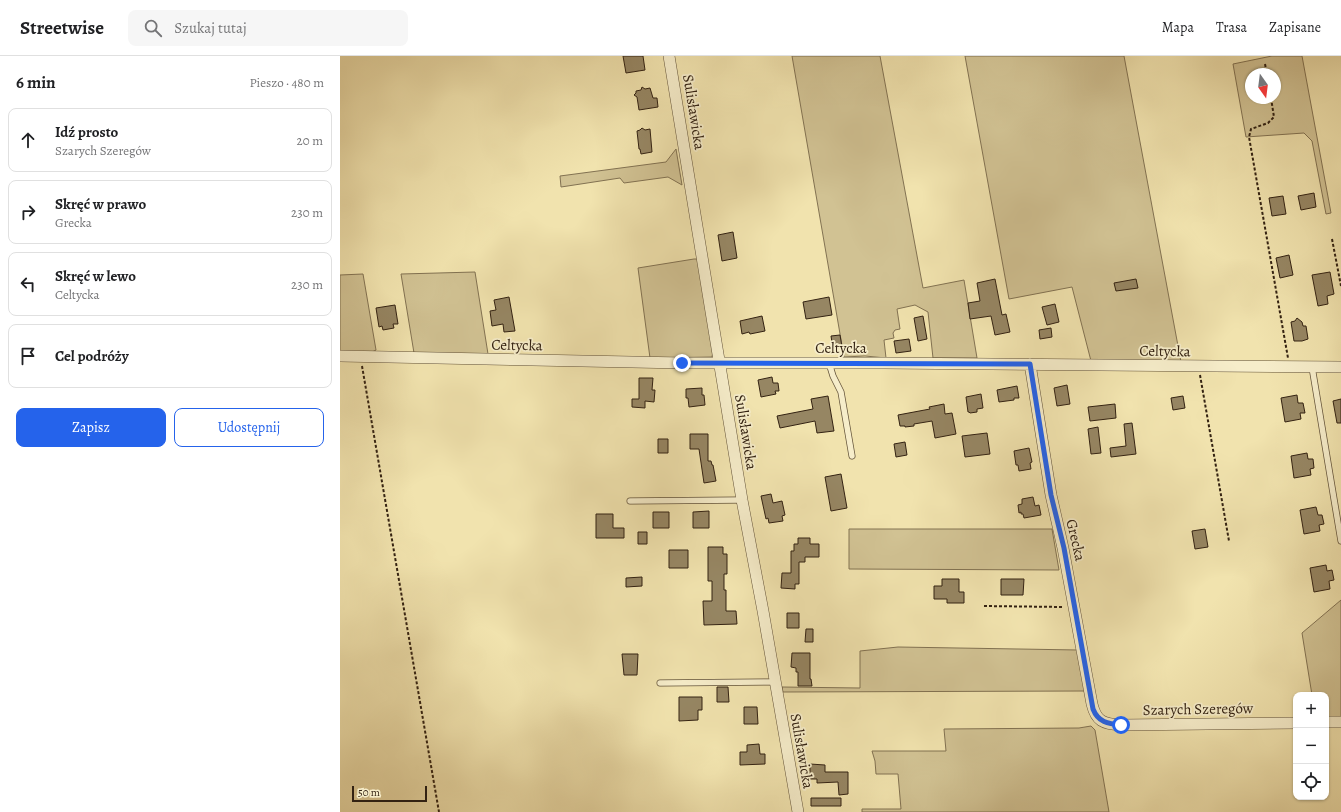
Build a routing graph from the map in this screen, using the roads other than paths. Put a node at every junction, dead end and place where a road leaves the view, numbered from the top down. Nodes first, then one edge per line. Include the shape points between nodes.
1 (669, 56) edge
2 (340, 356) edge
3 (719, 362) junction
4 (829, 363) junction
5 (1030, 364) junction
6 (1312, 367) junction
7 (1341, 367) edge
8 (852, 456) dead end
9 (742, 500) junction
10 (630, 501) dead end
11 (1341, 541) edge
12 (775, 682) junction
13 (660, 683) dead end
14 (1101, 721) joint
15 (1329, 722) edge
16 (1341, 722) edge
17 (1293, 723) edge
18 (798, 812) edge

1 - 3 street, Sulisławicka
2 - 3 street, Celtycka
3 - 4 street, Celtycka
3 - 9 street, Sulisławicka
4 - 5 street, Celtycka
4 - 8 lane via 841,392
5 - 6 street, Celtycka
5 - 14 street, Grecka via 1050,489 1064,548 1092,704 1094,713
6 - 7 street, Celtycka
6 - 11 lane
9 - 10 lane
9 - 12 street, Sulisławicka
12 - 13 lane
12 - 18 street, Sulisławicka
14 - 17 street, Szarych Szeregów via 1121,725
15 - 16 street

